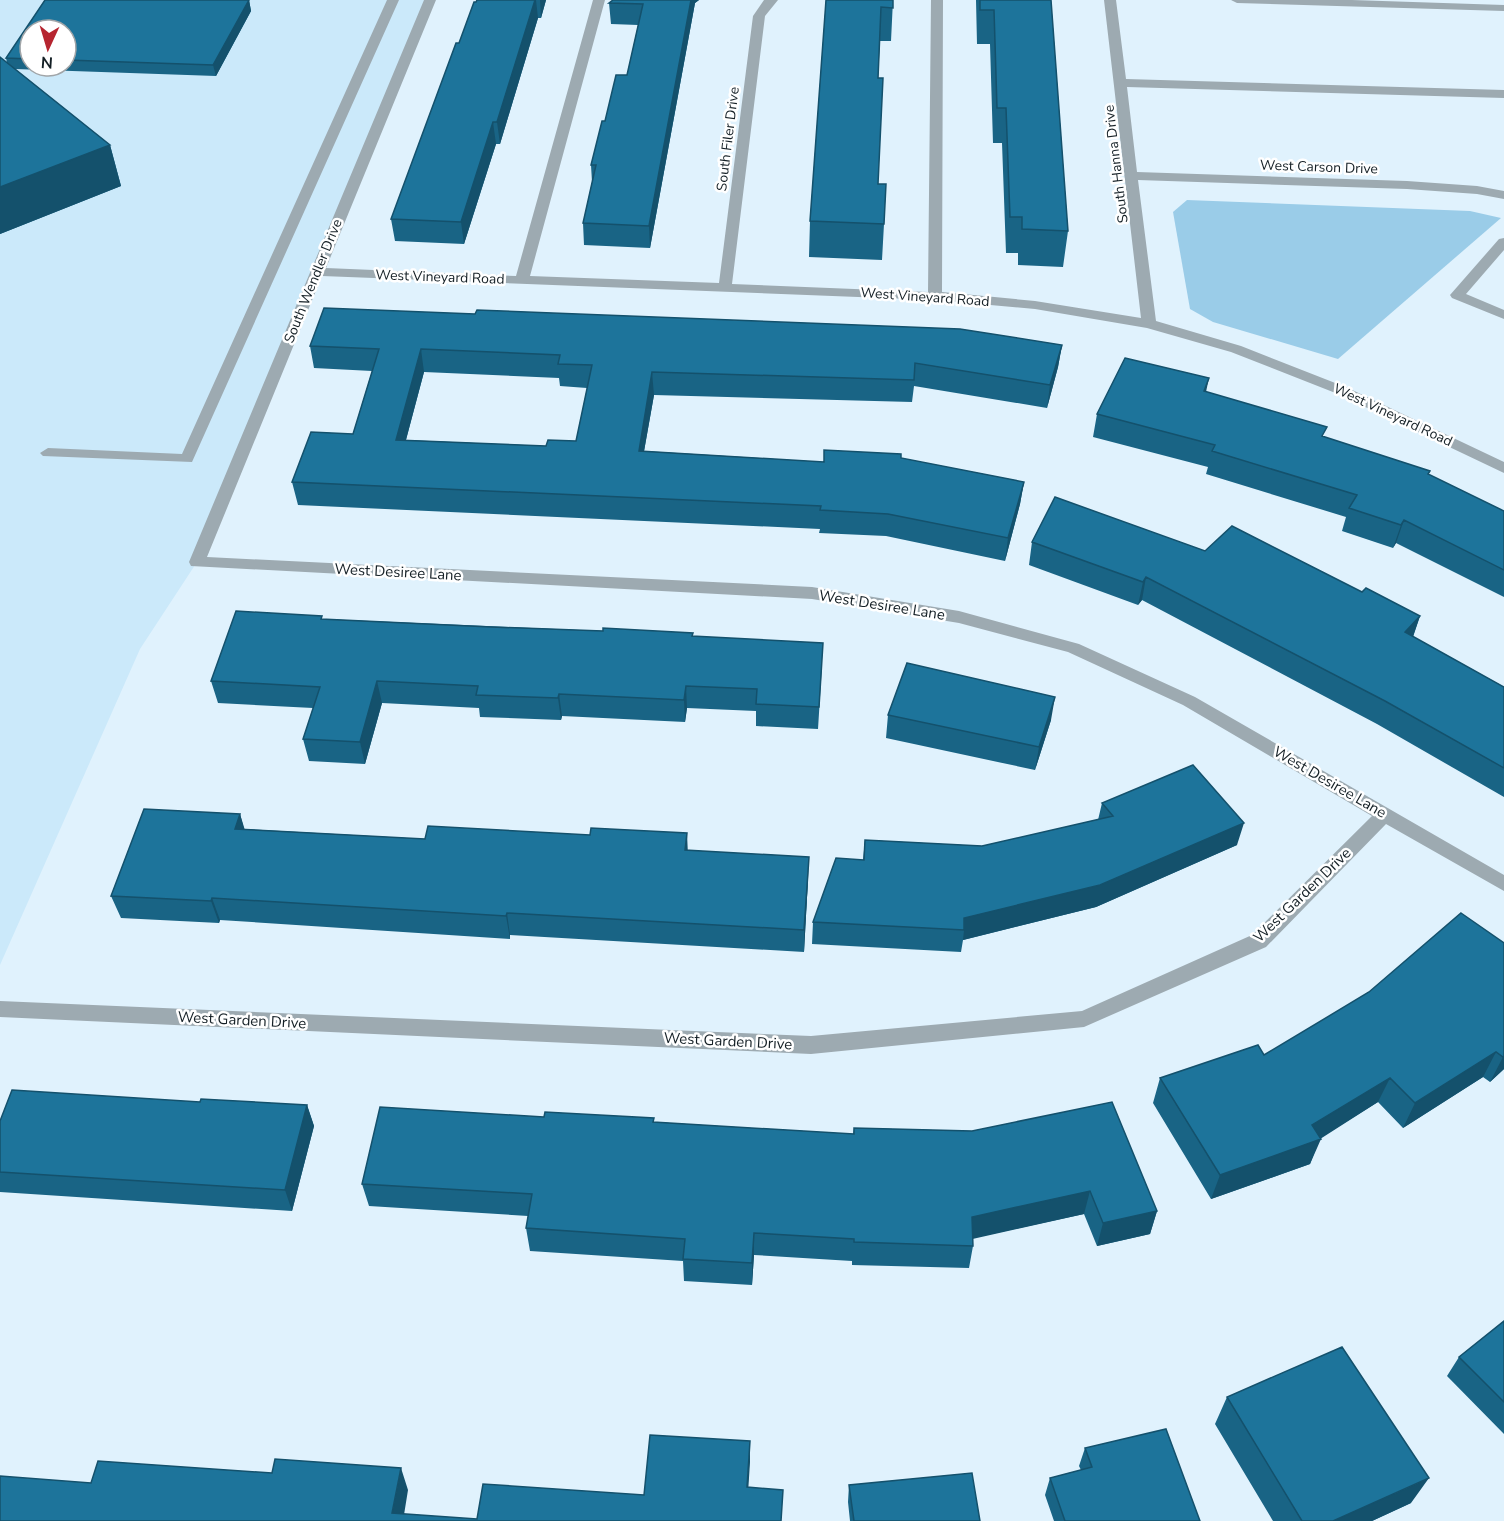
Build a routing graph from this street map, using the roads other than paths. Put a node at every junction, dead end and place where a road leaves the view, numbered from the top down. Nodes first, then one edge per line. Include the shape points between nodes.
1 (393, 0) edge
2 (430, 0) edge
3 (598, 0) edge
4 (772, 0) edge
5 (937, 0) edge
6 (1110, 0) edge
7 (1237, 0) edge
8 (1504, 8) edge
9 (1121, 83) junction
10 (1504, 94) edge
11 (1133, 176) junction
12 (1504, 195) edge
13 (1504, 242) edge
14 (317, 272) junction
15 (522, 279) junction
16 (725, 288) junction
17 (935, 296) junction
18 (1504, 315) edge
19 (1149, 324) junction
20 (48, 453) dead end
21 (1504, 468) edge
22 (197, 562) joint
23 (1385, 814) junction
24 (1504, 884) edge
25 (0, 1009) edge

1 - 20 street via 187,459
2 - 14 street, South Wendler Drive
3 - 15 street
4 - 16 street, South Filer Drive via 759,16
5 - 17 street
6 - 9 street, South Hanna Drive
7 - 8 street
9 - 10 street
9 - 11 street, South Hanna Drive
11 - 12 street, West Carson Drive via 1407,185 1477,189
11 - 19 street, South Hanna Drive
13 - 18 street via 1457,295
14 - 15 street, West Vineyard Road
14 - 22 street, South Wendler Drive
15 - 16 street, West Vineyard Road
16 - 17 street, West Vineyard Road
17 - 19 street, West Vineyard Road via 1035,305
19 - 21 street, West Vineyard Road via 1236,349 1343,391
22 - 23 street, West Desiree Lane via 812,593 959,617 1073,648 1189,701
23 - 24 street, West Desiree Lane
23 - 25 street, West Garden Drive via 1259,941 1084,1019 811,1045

